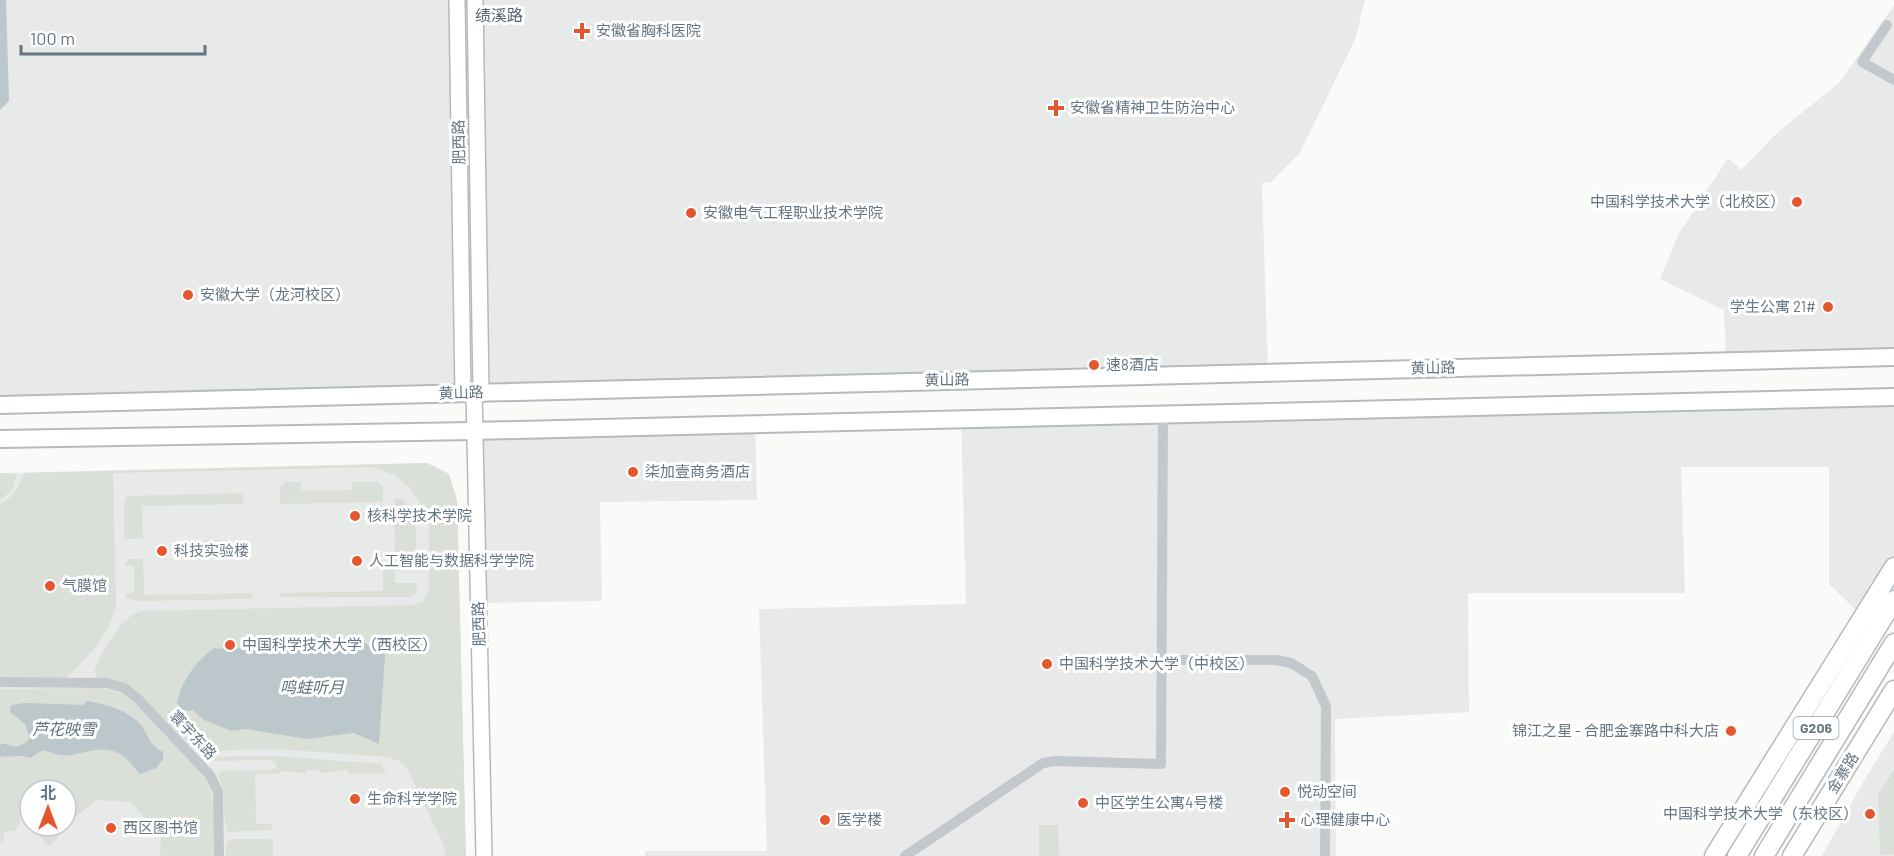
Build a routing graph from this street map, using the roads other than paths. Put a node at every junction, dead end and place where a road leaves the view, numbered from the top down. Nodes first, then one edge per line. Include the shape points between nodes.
1 (457, 0) edge
2 (476, 0) edge
3 (1887, 25) dead end
4 (1894, 80) edge
5 (1894, 357) edge
6 (472, 392) junction
7 (1894, 397) edge
8 (0, 405) edge
9 (1163, 414) junction
10 (473, 431) junction
11 (0, 439) edge
12 (1894, 567) edge
13 (1894, 600) edge
14 (1894, 643) edge
15 (1162, 660) junction
16 (0, 682) edge
17 (1894, 690) edge
18 (219, 856) edge
19 (484, 856) edge
20 (905, 856) edge
21 (1325, 856) edge
22 (1714, 856) edge
23 (1737, 856) edge
24 (1764, 856) edge
25 (1792, 856) edge

1 - 6 main road, 肥西路
2 - 6 main road, 肥西路
3 - 4 street via 1862,62
5 - 6 main road, 黄山路
6 - 8 main road, 黄山路
6 - 10 main road, 肥西路
7 - 9 main road
9 - 10 main road
9 - 15 street
10 - 11 main road
10 - 19 main road, 肥西路
12 - 22 highway
13 - 23 highway, G206
14 - 24 highway
15 - 20 street via 1161,764 1043,763
15 - 21 street via 1276,660 1292,663 1312,676 1326,706
16 - 18 street, 寰宇东路 via 107,683 136,697 210,774 218,792
17 - 25 highway, 金寨路

